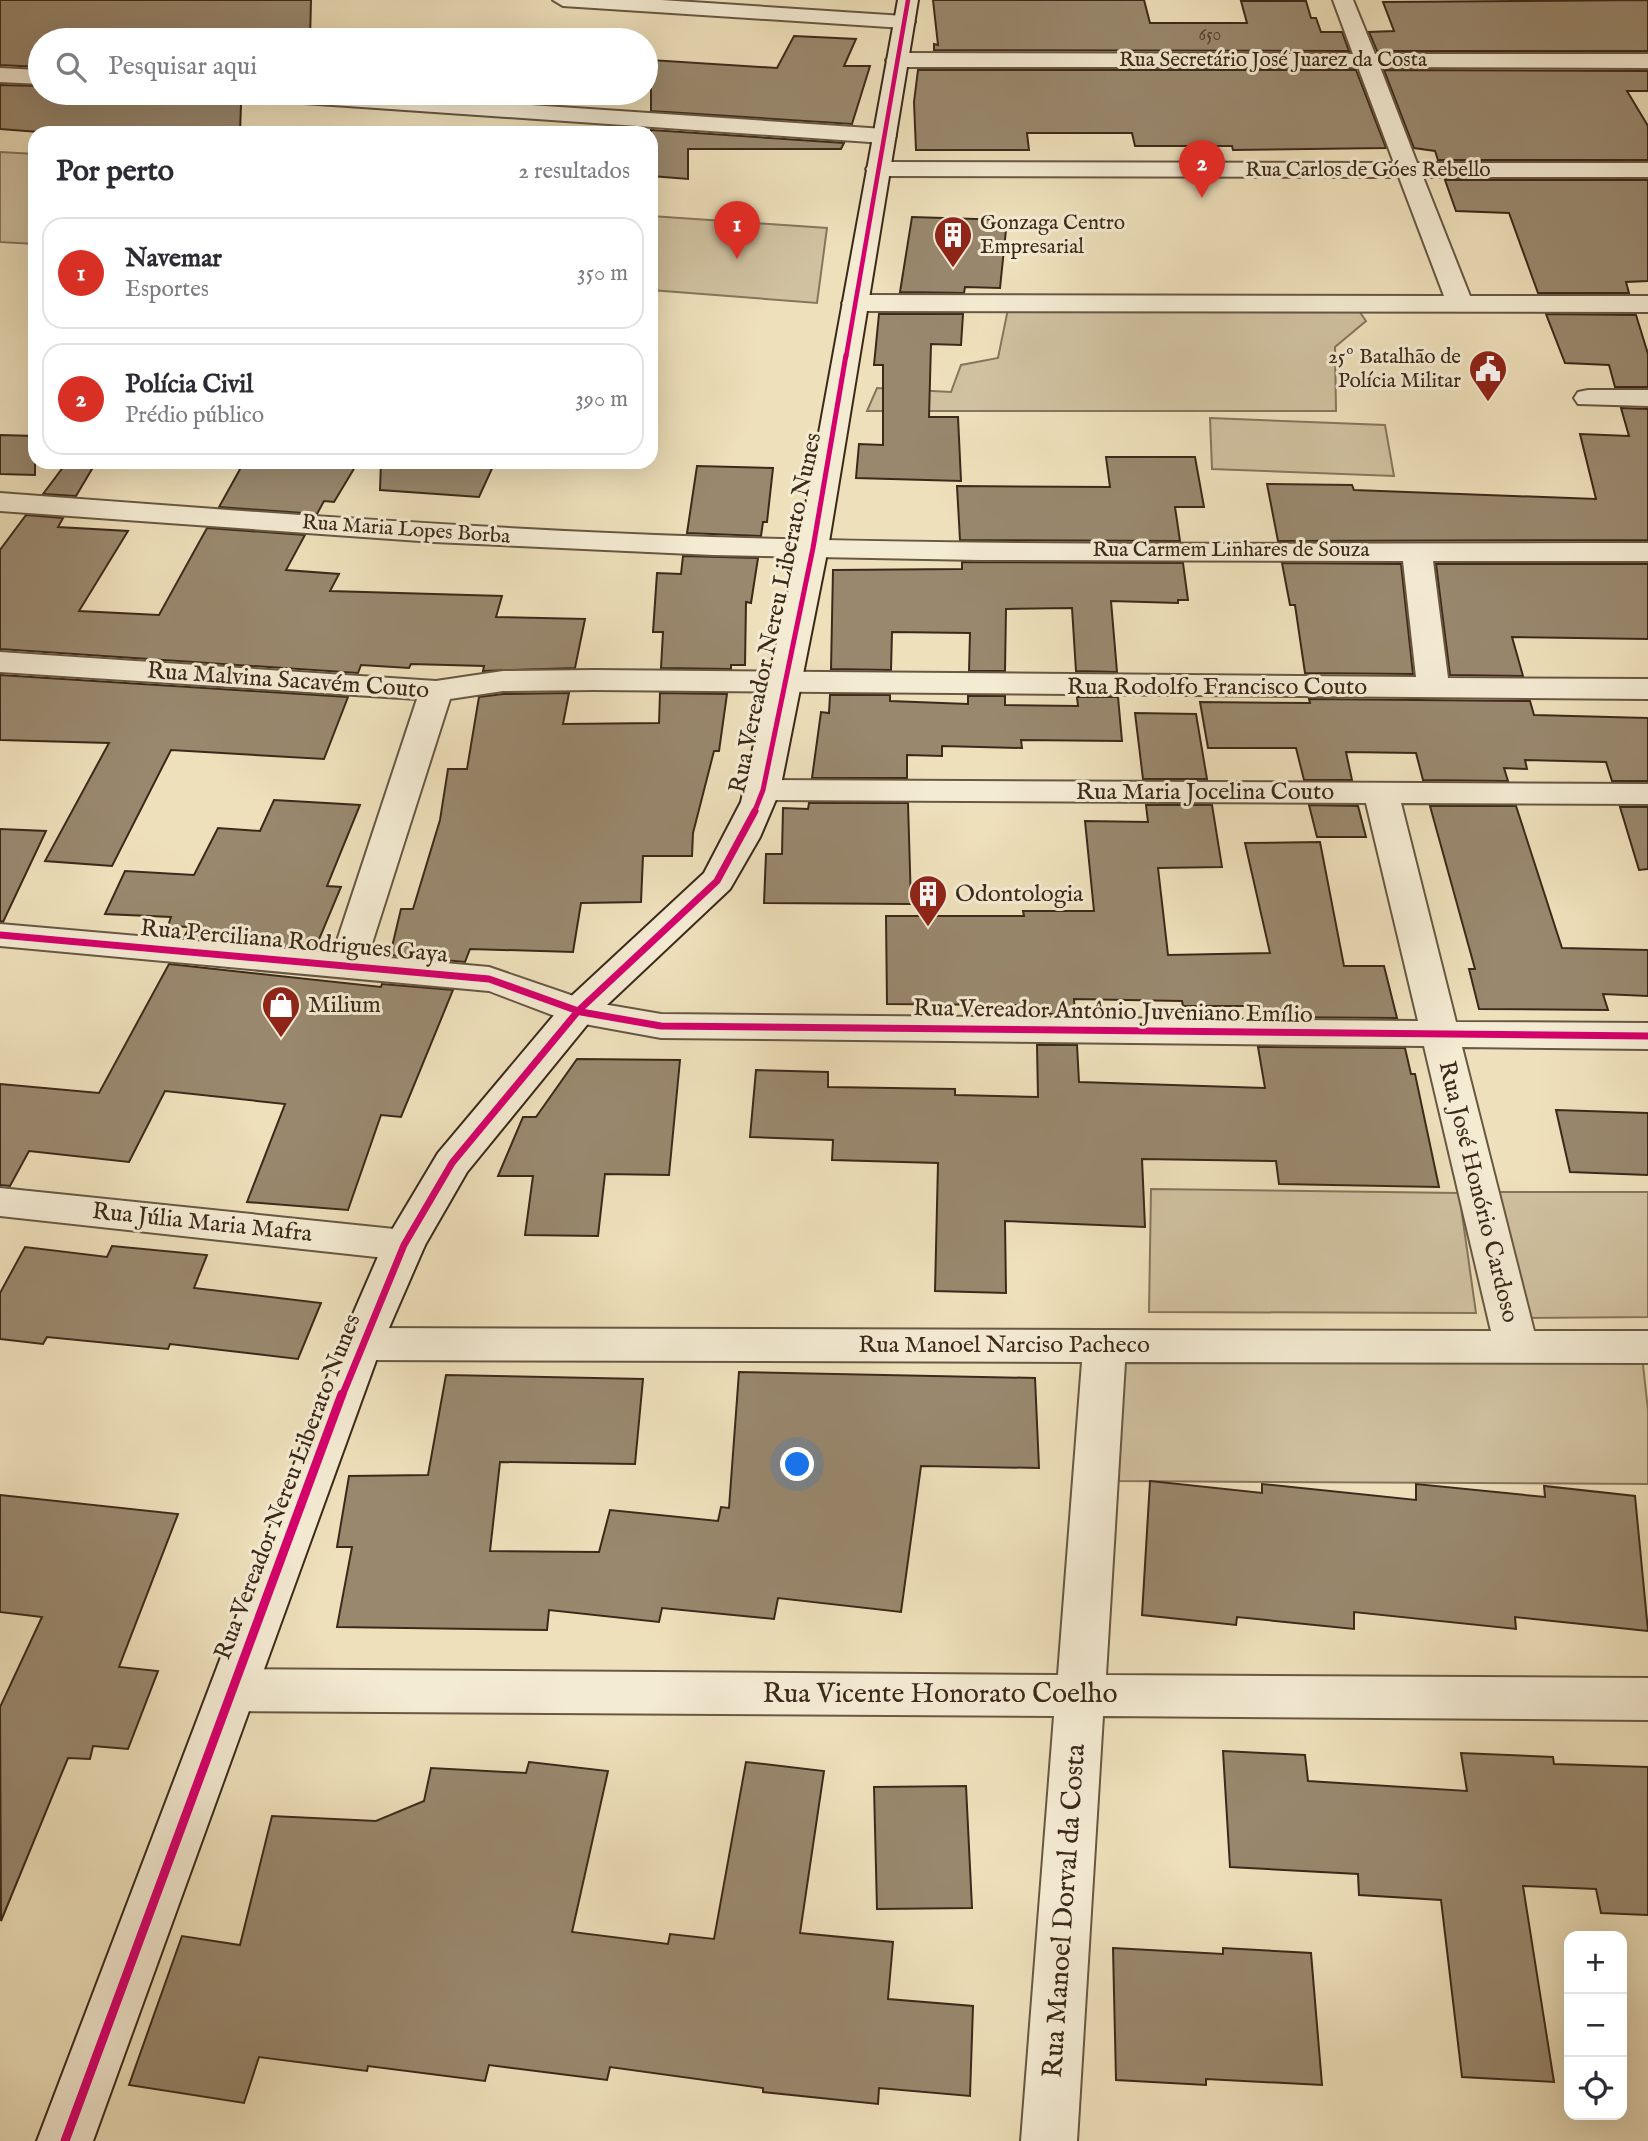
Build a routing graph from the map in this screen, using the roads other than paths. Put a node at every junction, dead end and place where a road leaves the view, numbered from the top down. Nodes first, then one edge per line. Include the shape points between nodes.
1 (563, 0) edge
2 (1343, 0) edge
3 (906, 11) edge
4 (897, 60) junction
5 (1366, 60) junction
6 (1648, 61) edge
7 (0, 75) edge
8 (28, 76) edge
9 (434, 105) edge
10 (884, 136) junction
11 (878, 169) junction
12 (1408, 170) junction
13 (1648, 170) edge
14 (856, 303) junction
15 (1460, 304) junction
16 (1648, 304) edge
17 (1588, 398) dead end
18 (1648, 398) edge
19 (0, 502) edge
20 (813, 548) junction
21 (1417, 551) junction
22 (1648, 552) edge
23 (0, 662) edge
24 (786, 684) junction
25 (1433, 688) junction
26 (1648, 689) edge
27 (436, 691) junction
28 (763, 790) junction
29 (1381, 793) junction
30 (1648, 794) edge
31 (0, 935) edge
32 (347, 966) junction
33 (579, 1011) junction
34 (1440, 1035) junction
35 (1648, 1036) edge
36 (0, 1202) edge
37 (404, 1245) junction
38 (361, 1344) junction
39 (1105, 1345) junction
40 (1516, 1346) junction
41 (1648, 1347) edge
42 (233, 1690) junction
43 (1081, 1695) junction
44 (1648, 1699) edge
45 (65, 2141) edge
46 (1049, 2141) edge

1 - 3 street
2 - 5 street
3 - 4 street, Rua Vereador Nereu Liberato Nunes
4 - 5 street, Rua Secretário José Juarez da Costa
4 - 10 street, Rua Vereador Nereu Liberato Nunes
5 - 6 street, Rua Secretário José Juarez da Costa
5 - 12 street
7 - 8 street
9 - 10 street
10 - 11 street, Rua Vereador Nereu Liberato Nunes
11 - 12 street, Rua Carlos de Góes Rebello
11 - 14 street, Rua Vereador Nereu Liberato Nunes
12 - 13 street, Rua Carlos de Góes Rebello
12 - 15 street
14 - 15 street
14 - 20 street, Rua Vereador Nereu Liberato Nunes
15 - 16 street
17 - 18 street
19 - 20 street, Rua Maria Lopes Borba via 499,537
20 - 21 street, Rua Carmem Linhares de Souza
20 - 24 street, Rua Vereador Nereu Liberato Nunes
21 - 22 street, Rua Carmem Linhares de Souza
21 - 25 street
23 - 27 street, Rua Malvina Sacavém Couto
24 - 25 street, Rua Rodolfo Francisco Couto
24 - 27 street, Rua Malvina Sacavém Couto via 503,681
24 - 28 street, Rua Vereador Nereu Liberato Nunes
25 - 26 street, Rua Rodolfo Francisco Couto
27 - 32 street
28 - 29 street, Rua Maria Jocelina Couto
28 - 33 street, Rua Vereador Nereu Liberato Nunes via 734,857 717,881
29 - 30 street, Rua Maria Jocelina Couto
29 - 34 street, Rua José Honório Cardoso
31 - 32 street, Rua Perciliana Rodrigues Gaya
32 - 33 street, Rua Perciliana Rodrigues Gaya via 489,979
33 - 34 street, Rua Vereador Antônio Juveniano Emílio via 661,1026
33 - 37 street, Rua Vereador Nereu Liberato Nunes via 452,1163
34 - 35 street, Rua Vereador Antônio Juveniano Emílio
34 - 40 street, Rua José Honório Cardoso
36 - 37 street, Rua Júlia Maria Mafra
37 - 38 street, Rua Vereador Nereu Liberato Nunes
38 - 39 street, Rua Manoel Narciso Pacheco
38 - 42 street, Rua Vereador Nereu Liberato Nunes
39 - 40 street, Rua Manoel Narciso Pacheco
39 - 43 street, Rua Manoel Dorval da Costa
40 - 41 street, Rua Manoel Narciso Pacheco
42 - 43 street, Rua Vicente Honorato Coelho
42 - 45 street, Rua Vereador Nereu Liberato Nunes
43 - 44 street, Rua Vicente Honorato Coelho
43 - 46 street, Rua Manoel Dorval da Costa

